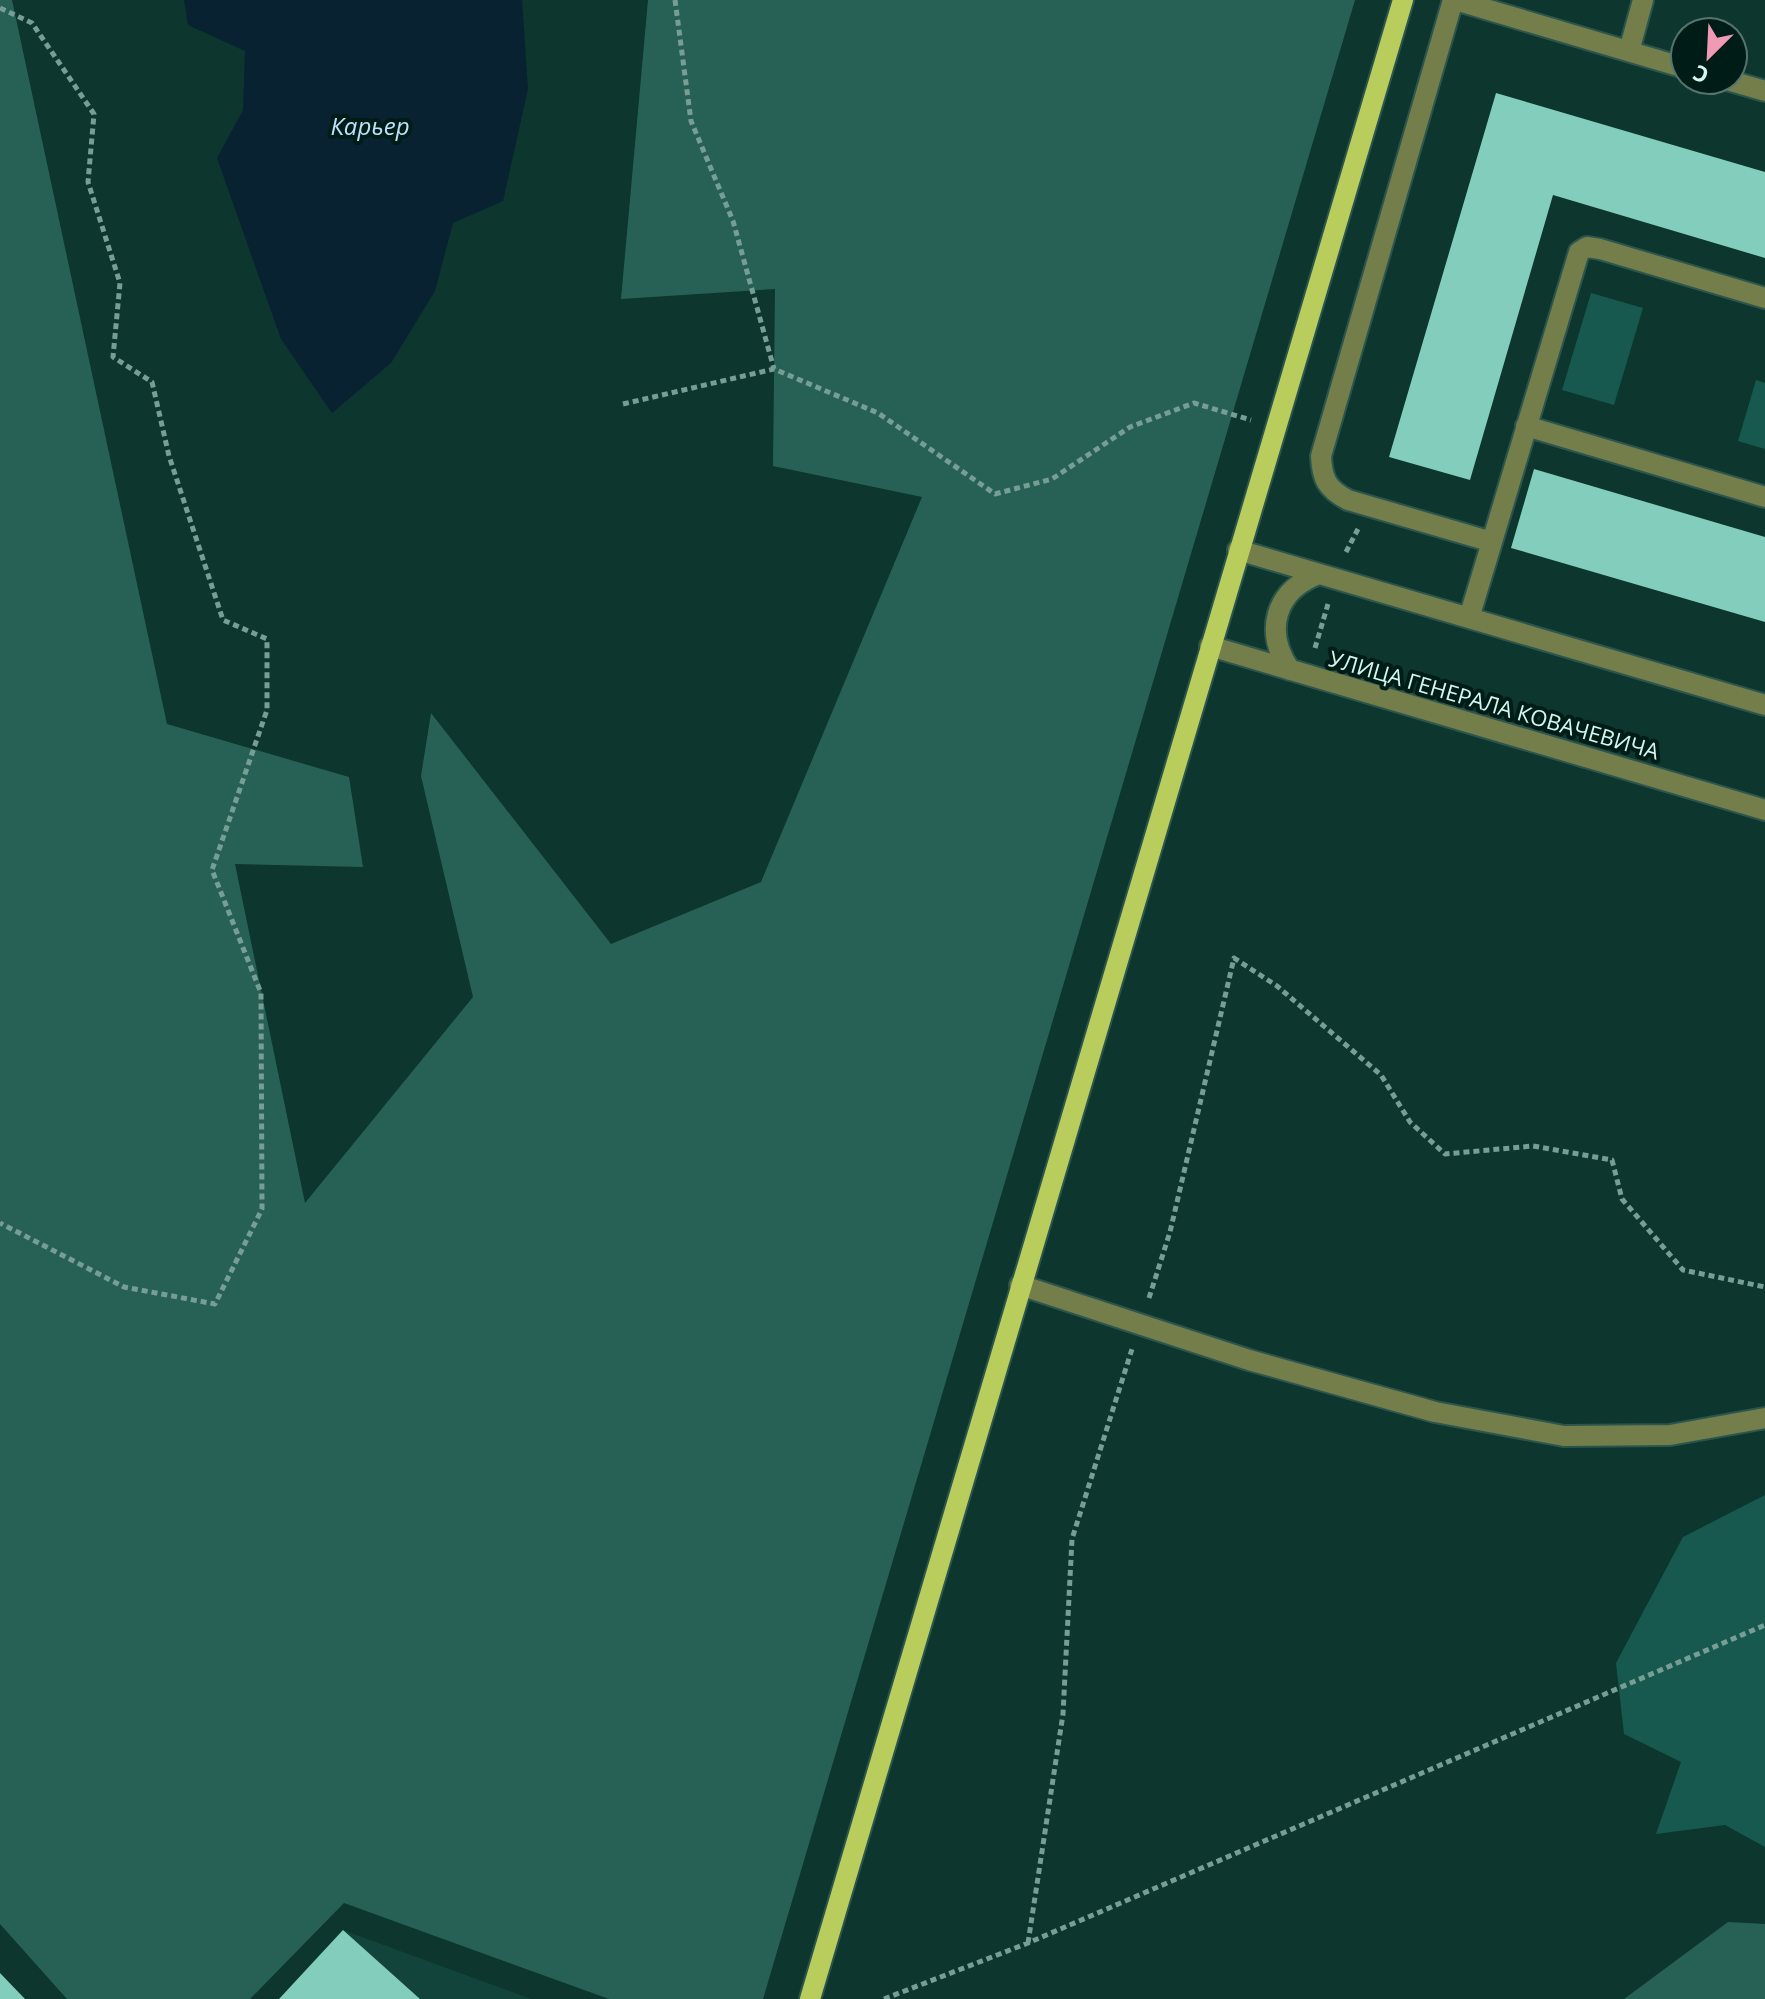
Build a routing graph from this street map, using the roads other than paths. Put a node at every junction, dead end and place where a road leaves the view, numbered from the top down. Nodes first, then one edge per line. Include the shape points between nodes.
1 (1403, 0) edge
2 (1454, 0) edge
3 (1643, 0) edge
4 (1629, 51) junction
5 (1669, 63) edge
6 (1765, 298) edge
7 (1526, 426) junction
8 (1765, 497) edge
9 (1492, 542) junction
10 (1238, 550) junction
11 (1319, 574) junction
12 (1469, 618) junction
13 (1210, 646) junction
14 (1290, 670) junction
15 (1765, 705) edge
16 (1765, 810) edge
17 (1020, 1285) junction
18 (1765, 1418) edge
19 (810, 1999) edge

1 - 10 main road
2 - 4 street
2 - 9 street via 1321,456 1322,475 1331,491 1348,500
3 - 4 street
4 - 5 street
6 - 7 street via 1587,247 1574,261
7 - 8 street
7 - 9 street
9 - 12 street
10 - 11 street
10 - 13 main road
11 - 12 street
11 - 14 street via 1293,587 1277,611 1275,642
12 - 15 street
13 - 14 street, УЛИЦА ГЕНЕРАЛА КОВАЧЕВИЧА
13 - 17 main road
14 - 16 street, УЛИЦА ГЕНЕРАЛА КОВАЧЕВИЧА
17 - 18 street via 1249,1360 1435,1412 1564,1436 1670,1435
17 - 19 main road

